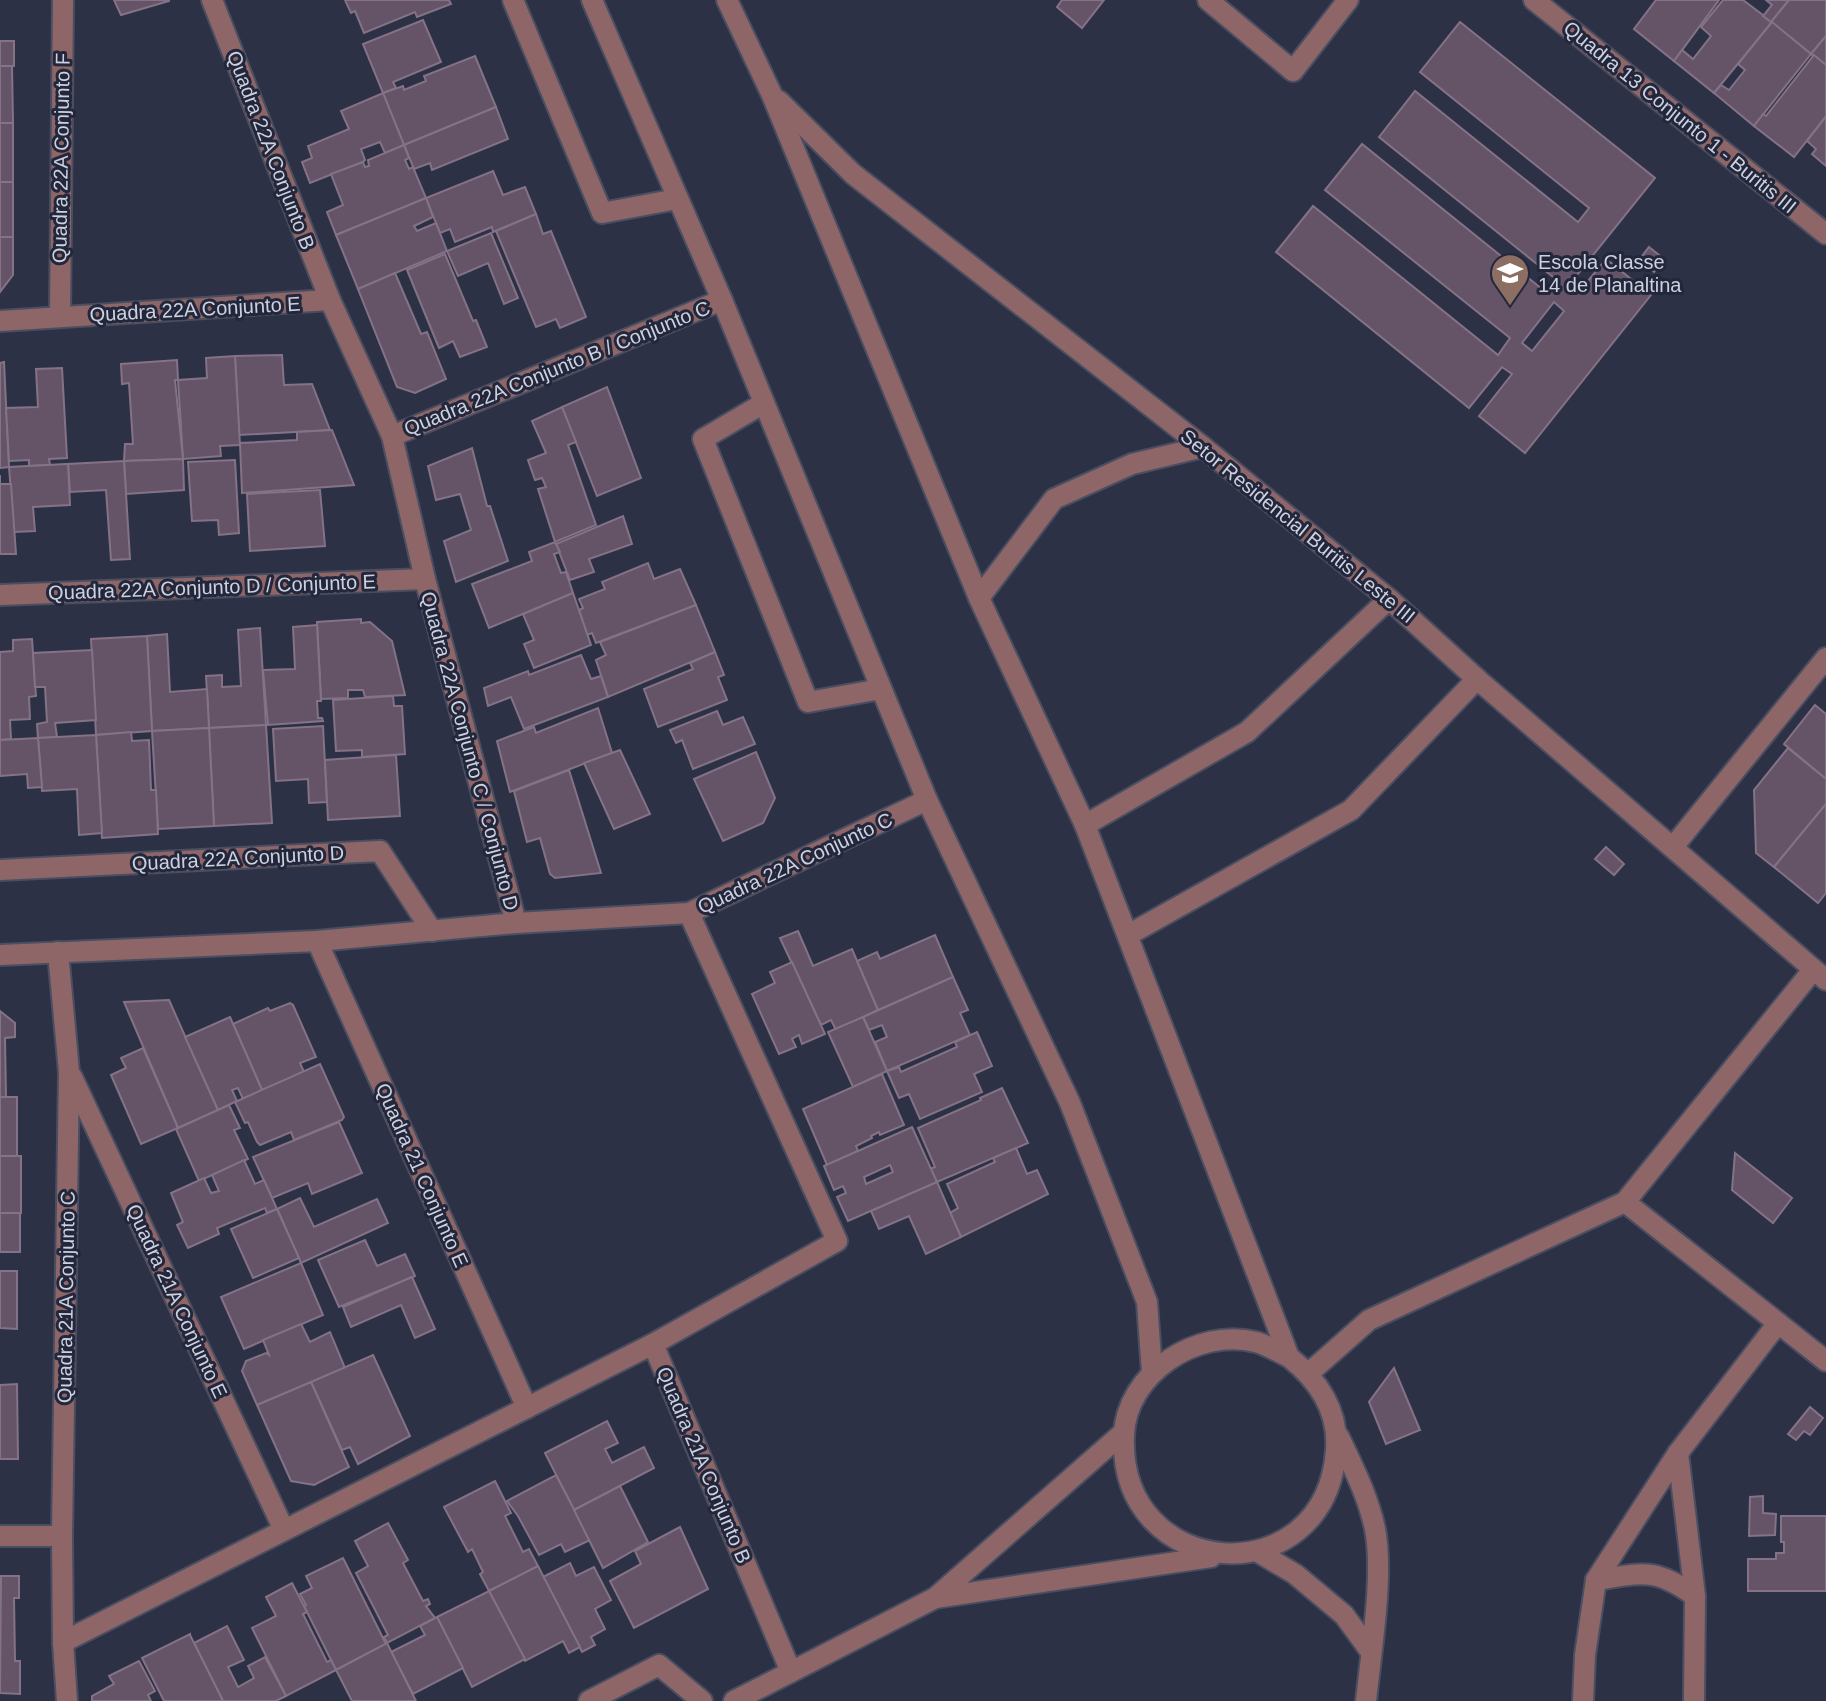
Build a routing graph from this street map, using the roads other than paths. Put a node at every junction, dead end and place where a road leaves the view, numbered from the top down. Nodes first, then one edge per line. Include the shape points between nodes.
1 (63, 0) edge
2 (212, 0) edge
3 (513, 0) edge
4 (592, 0) edge
5 (727, 0) edge
6 (1208, 0) edge
7 (1348, 0) edge
8 (1534, 0) edge
9 (772, 95) junction
10 (677, 199) junction
11 (1826, 234) edge
12 (330, 300) junction
13 (722, 300) junction
14 (60, 317) junction
15 (0, 321) edge
16 (764, 403) junction
17 (392, 436) junction
18 (1203, 447) junction
19 (425, 579) junction
20 (0, 595) edge
21 (979, 598) junction
22 (1389, 599) junction
23 (1826, 658) edge
24 (1477, 679) junction
25 (881, 689) junction
26 (927, 800) junction
27 (1085, 825) junction
28 (1673, 847) junction
29 (0, 870) edge
30 (689, 913) junction
31 (516, 923) junction
32 (432, 931) junction
33 (1128, 935) junction
34 (317, 941) junction
35 (58, 952) junction
36 (0, 955) edge
37 (1820, 975) edge
38 (69, 1072) junction
39 (1625, 1202) junction
40 (1778, 1323) junction
41 (653, 1344) junction
42 (1289, 1357) junction
43 (1826, 1361) edge
44 (1152, 1373) junction
45 (1309, 1373) junction
46 (527, 1408) junction
47 (1124, 1432) junction
48 (1337, 1434) junction
49 (1678, 1453) junction
50 (284, 1530) junction
51 (0, 1536) edge
52 (62, 1536) junction
53 (1258, 1552) junction
54 (1222, 1555) junction
55 (1596, 1580) junction
56 (1695, 1596) junction
57 (935, 1598) junction
58 (63, 1642) junction
59 (1371, 1652) junction
60 (791, 1672) junction
61 (67, 1701) edge
62 (589, 1701) edge
63 (702, 1701) edge
64 (734, 1701) edge
65 (1366, 1701) edge
66 (1583, 1701) edge
67 (1694, 1701) edge

1 - 14 street, Quadra 22A Conjunto F
2 - 12 street, Quadra 22A Conjunto B
3 - 10 street via 602,213
4 - 10 street
5 - 9 street
6 - 7 street via 1293,71
8 - 11 street, Quadra 13 Conjunto 1 - Buritis III
9 - 18 street, Setor Residencial Buritis Leste III via 853,174
9 - 21 street
10 - 13 street
12 - 14 street, Quadra 22A Conjunto E
12 - 17 street, Quadra 22A Conjunto B
13 - 16 street
13 - 17 street, Quadra 22A Conjunto B / Conjunto C
14 - 15 street, Quadra 22A Conjunto E
16 - 25 street
16 - 25 street via 703,439 808,702
17 - 19 street, Quadra 22A Conjunto C / Conjunto D
18 - 21 street via 1132,464 1054,499
18 - 22 street, Setor Residencial Buritis Leste III
19 - 20 street, Quadra 22A Conjunto D / Conjunto E
19 - 31 street, Quadra 22A Conjunto C / Conjunto D
21 - 27 street
22 - 24 street, Setor Residencial Buritis Leste III
22 - 27 street via 1247,732
23 - 28 street
24 - 28 street, Setor Residencial Buritis Leste III
24 - 33 street via 1351,810
25 - 26 street
26 - 30 street, Quadra 22A Conjunto C
26 - 44 street via 1070,1103 1147,1302
27 - 33 street
28 - 37 street, Setor Residencial Buritis Leste III
29 - 32 street, Quadra 22A Conjunto D via 380,851
30 - 31 street, Quadra 22A Conjunto C
30 - 41 street via 837,1241
31 - 32 street, Quadra 22A Conjunto C
32 - 34 street, Quadra 22A Conjunto C
33 - 42 street
34 - 35 street, Quadra 22A Conjunto C
34 - 46 street, Quadra 21 Conjunto E
35 - 36 street, Quadra 22A Conjunto C
35 - 38 street, Quadra 21A Conjunto C
37 - 39 street, Setor Residencial Buritis Leste III
38 - 50 street, Quadra 21A Conjunto E
38 - 52 street, Quadra 21A Conjunto C
39 - 40 street
39 - 45 street, Setor Residencial Buritis Leste III via 1369,1320
40 - 43 street
40 - 49 street
41 - 46 street, Quadra 21A Conjunto B
41 - 60 street, Quadra 21A Conjunto B
42 - 44 street via 1255,1342 1217,1340 1182,1350
42 - 45 street
44 - 47 street via 1133,1400
45 - 48 street via 1327,1401
46 - 50 street, Quadra 21A Conjunto B
47 - 54 street via 1124,1467 1136,1500 1158,1528 1188,1547
47 - 57 street
48 - 53 street via 1334,1472 1320,1507 1293,1535
48 - 59 street via 1364,1488 1375,1530 1378,1561
49 - 55 street
49 - 56 street
50 - 58 street
51 - 52 street
52 - 58 street, Quadra 21A Conjunto C
53 - 54 street
53 - 59 street via 1295,1574 1344,1615
54 - 57 street
55 - 56 street via 1653,1574 1672,1579
55 - 66 street
56 - 67 street
57 - 60 street
58 - 61 street, Quadra 21A Conjunto C
59 - 65 street
60 - 64 street
62 - 63 street via 659,1665

